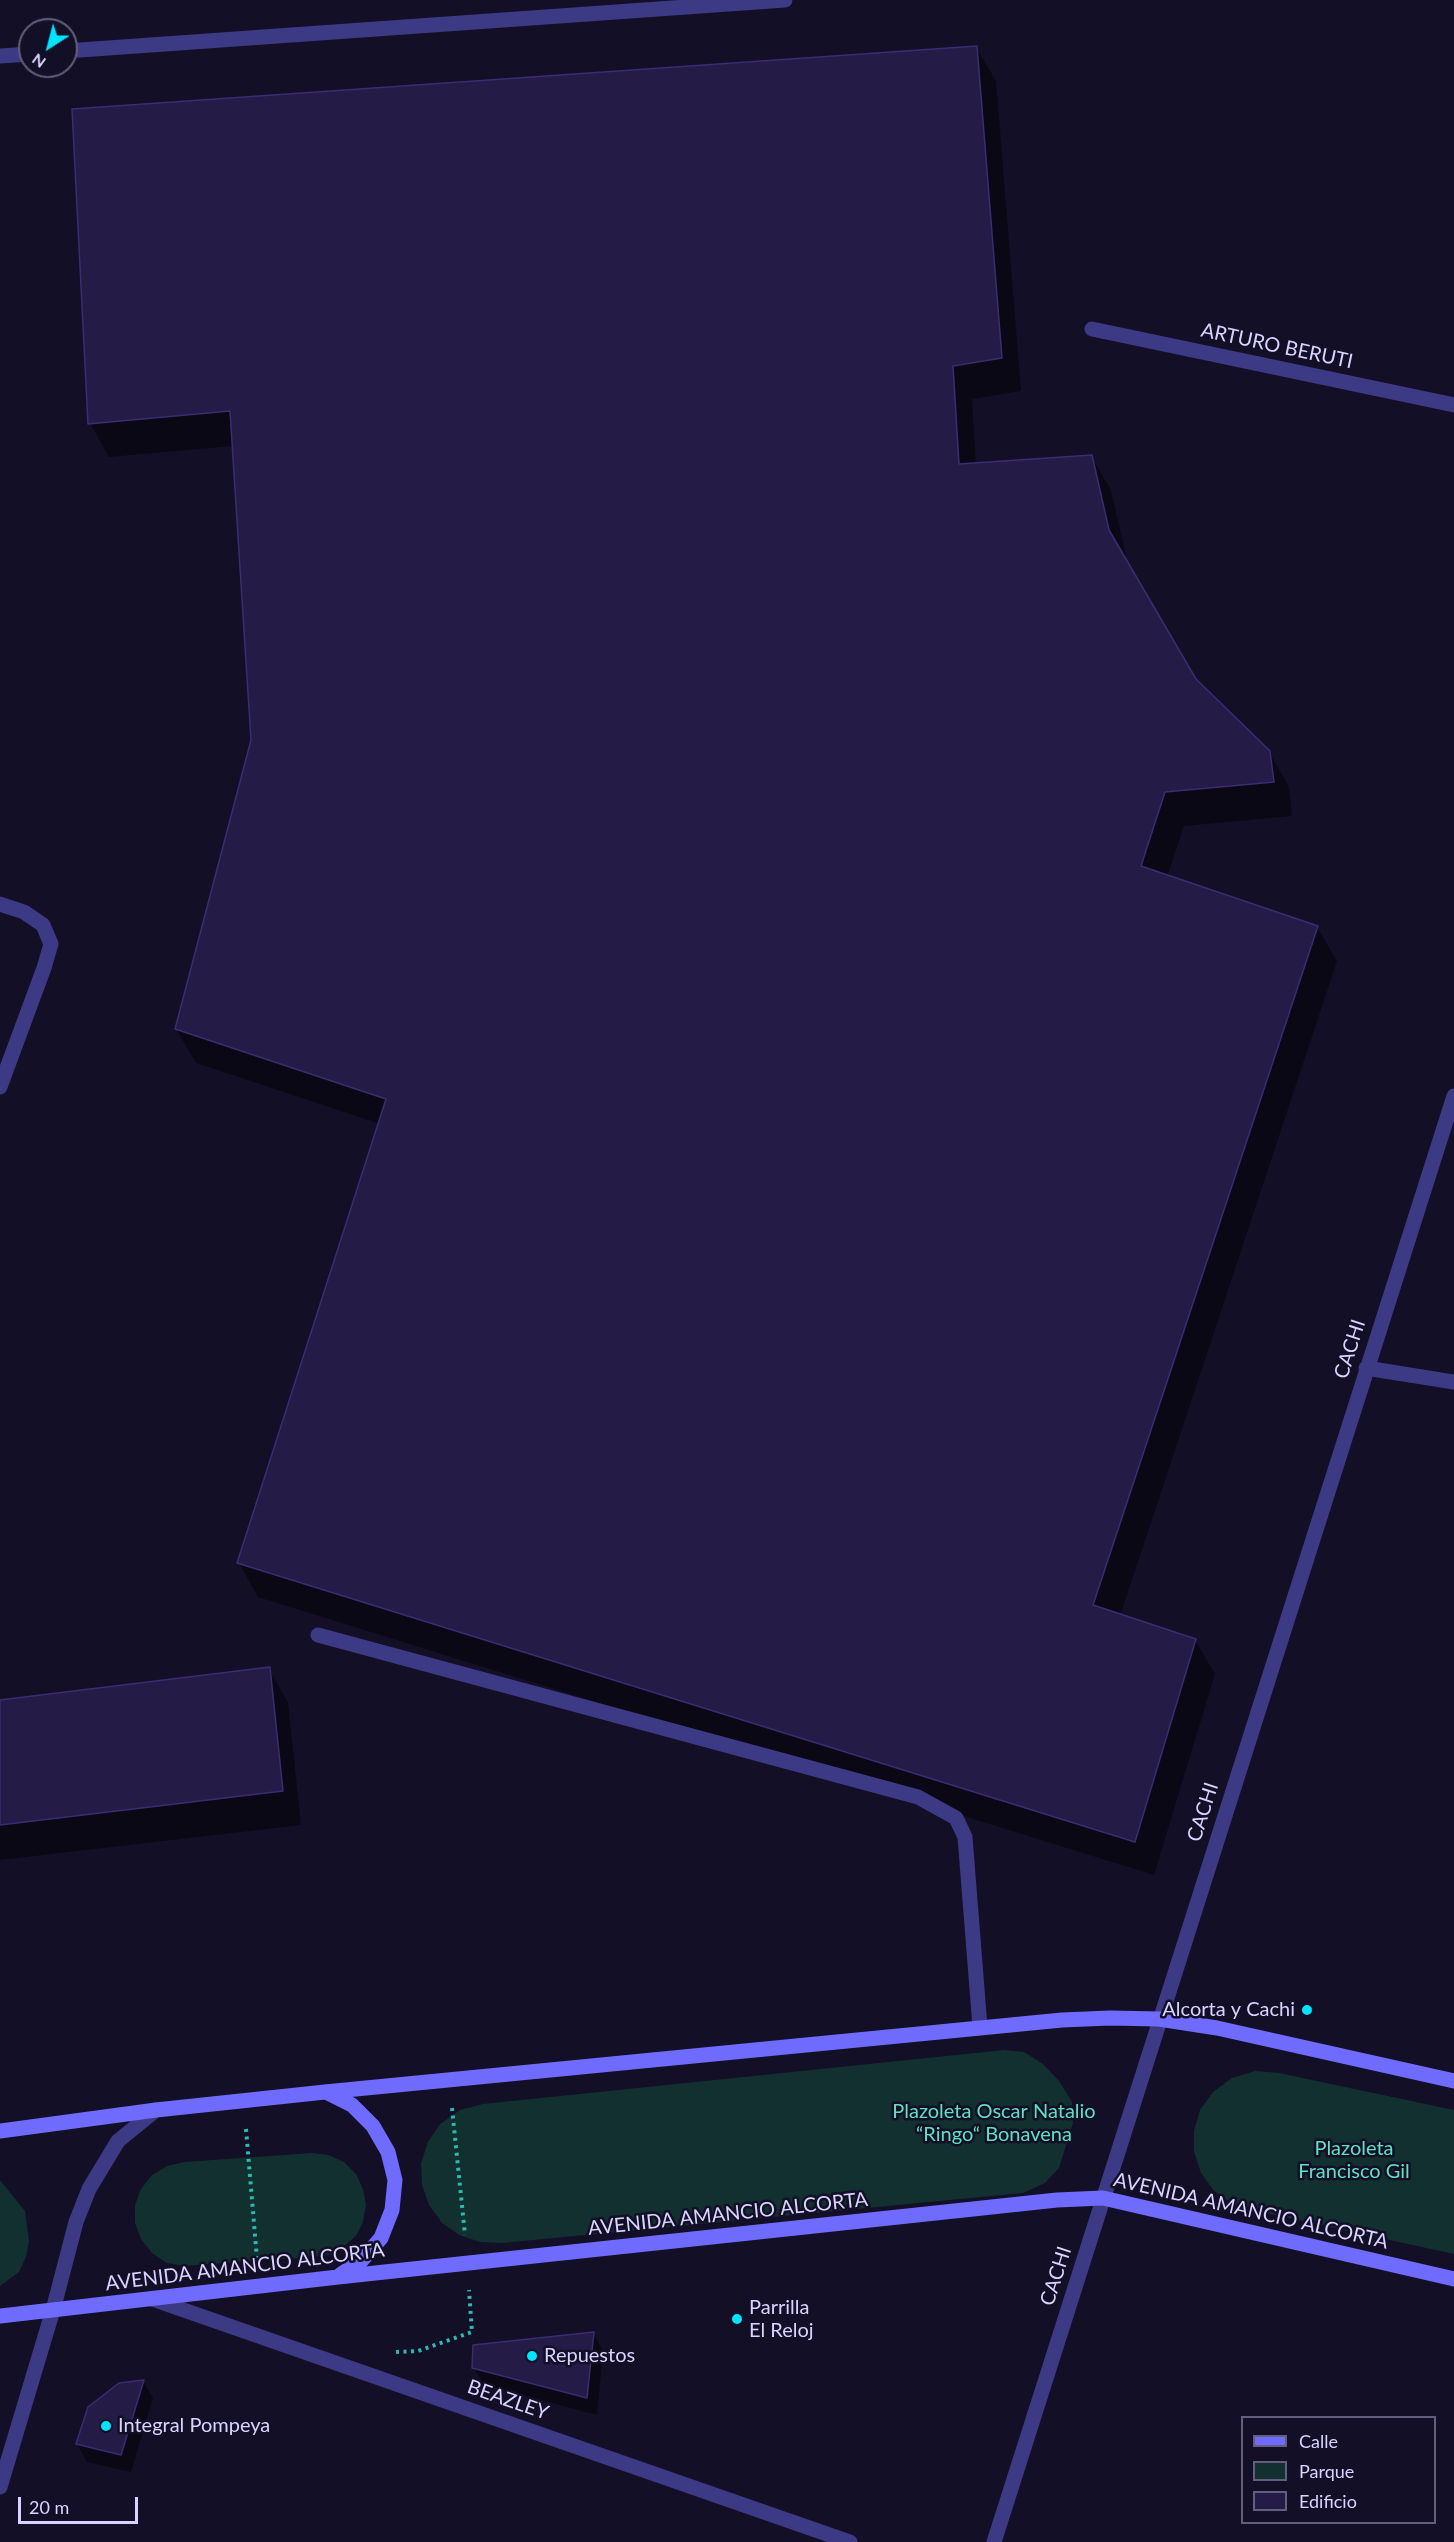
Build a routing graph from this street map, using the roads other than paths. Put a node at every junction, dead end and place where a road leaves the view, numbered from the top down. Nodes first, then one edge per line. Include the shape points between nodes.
1 (785, 0) edge
2 (78, 50) edge
3 (18, 55) edge
4 (0, 56) edge
5 (1092, 329) dead end
6 (1454, 405) edge
7 (0, 904) edge
8 (0, 1087) edge
9 (1454, 1096) edge
10 (1366, 1368) junction
11 (1454, 1382) edge
12 (318, 1635) dead end
13 (1159, 2019) junction
14 (980, 2027) junction
15 (1454, 2081) edge
16 (325, 2092) junction
17 (156, 2110) junction
18 (0, 2131) edge
19 (1103, 2198) junction
20 (338, 2277) junction
21 (1454, 2279) edge
22 (152, 2299) junction
23 (53, 2310) junction
24 (0, 2316) edge
25 (0, 2487) edge
26 (850, 2542) edge
27 (994, 2542) edge

1 - 2 street
3 - 4 street
5 - 6 street, ARTURO BERUTI
7 - 8 street via 24,912 43,925 51,944
9 - 10 street, CACHI
10 - 11 street
10 - 13 street, CACHI
12 - 14 street via 918,1797 956,1818 965,1837
13 - 14 main road via 1062,2020
13 - 15 main road via 1218,2028
13 - 19 street, CACHI
14 - 16 main road
16 - 17 main road
16 - 20 main road via 352,2105 374,2126 388,2152 395,2180 392,2210 381,2238 362,2260
17 - 18 main road
17 - 23 street via 118,2141 89,2189 76,2222
19 - 20 main road, AVENIDA AMANCIO ALCORTA
19 - 21 main road, AVENIDA AMANCIO ALCORTA
19 - 27 street, CACHI
20 - 22 main road, AVENIDA AMANCIO ALCORTA
22 - 23 main road, AVENIDA AMANCIO ALCORTA
22 - 26 street, BEAZLEY
23 - 24 main road, AVENIDA AMANCIO ALCORTA
23 - 25 street

